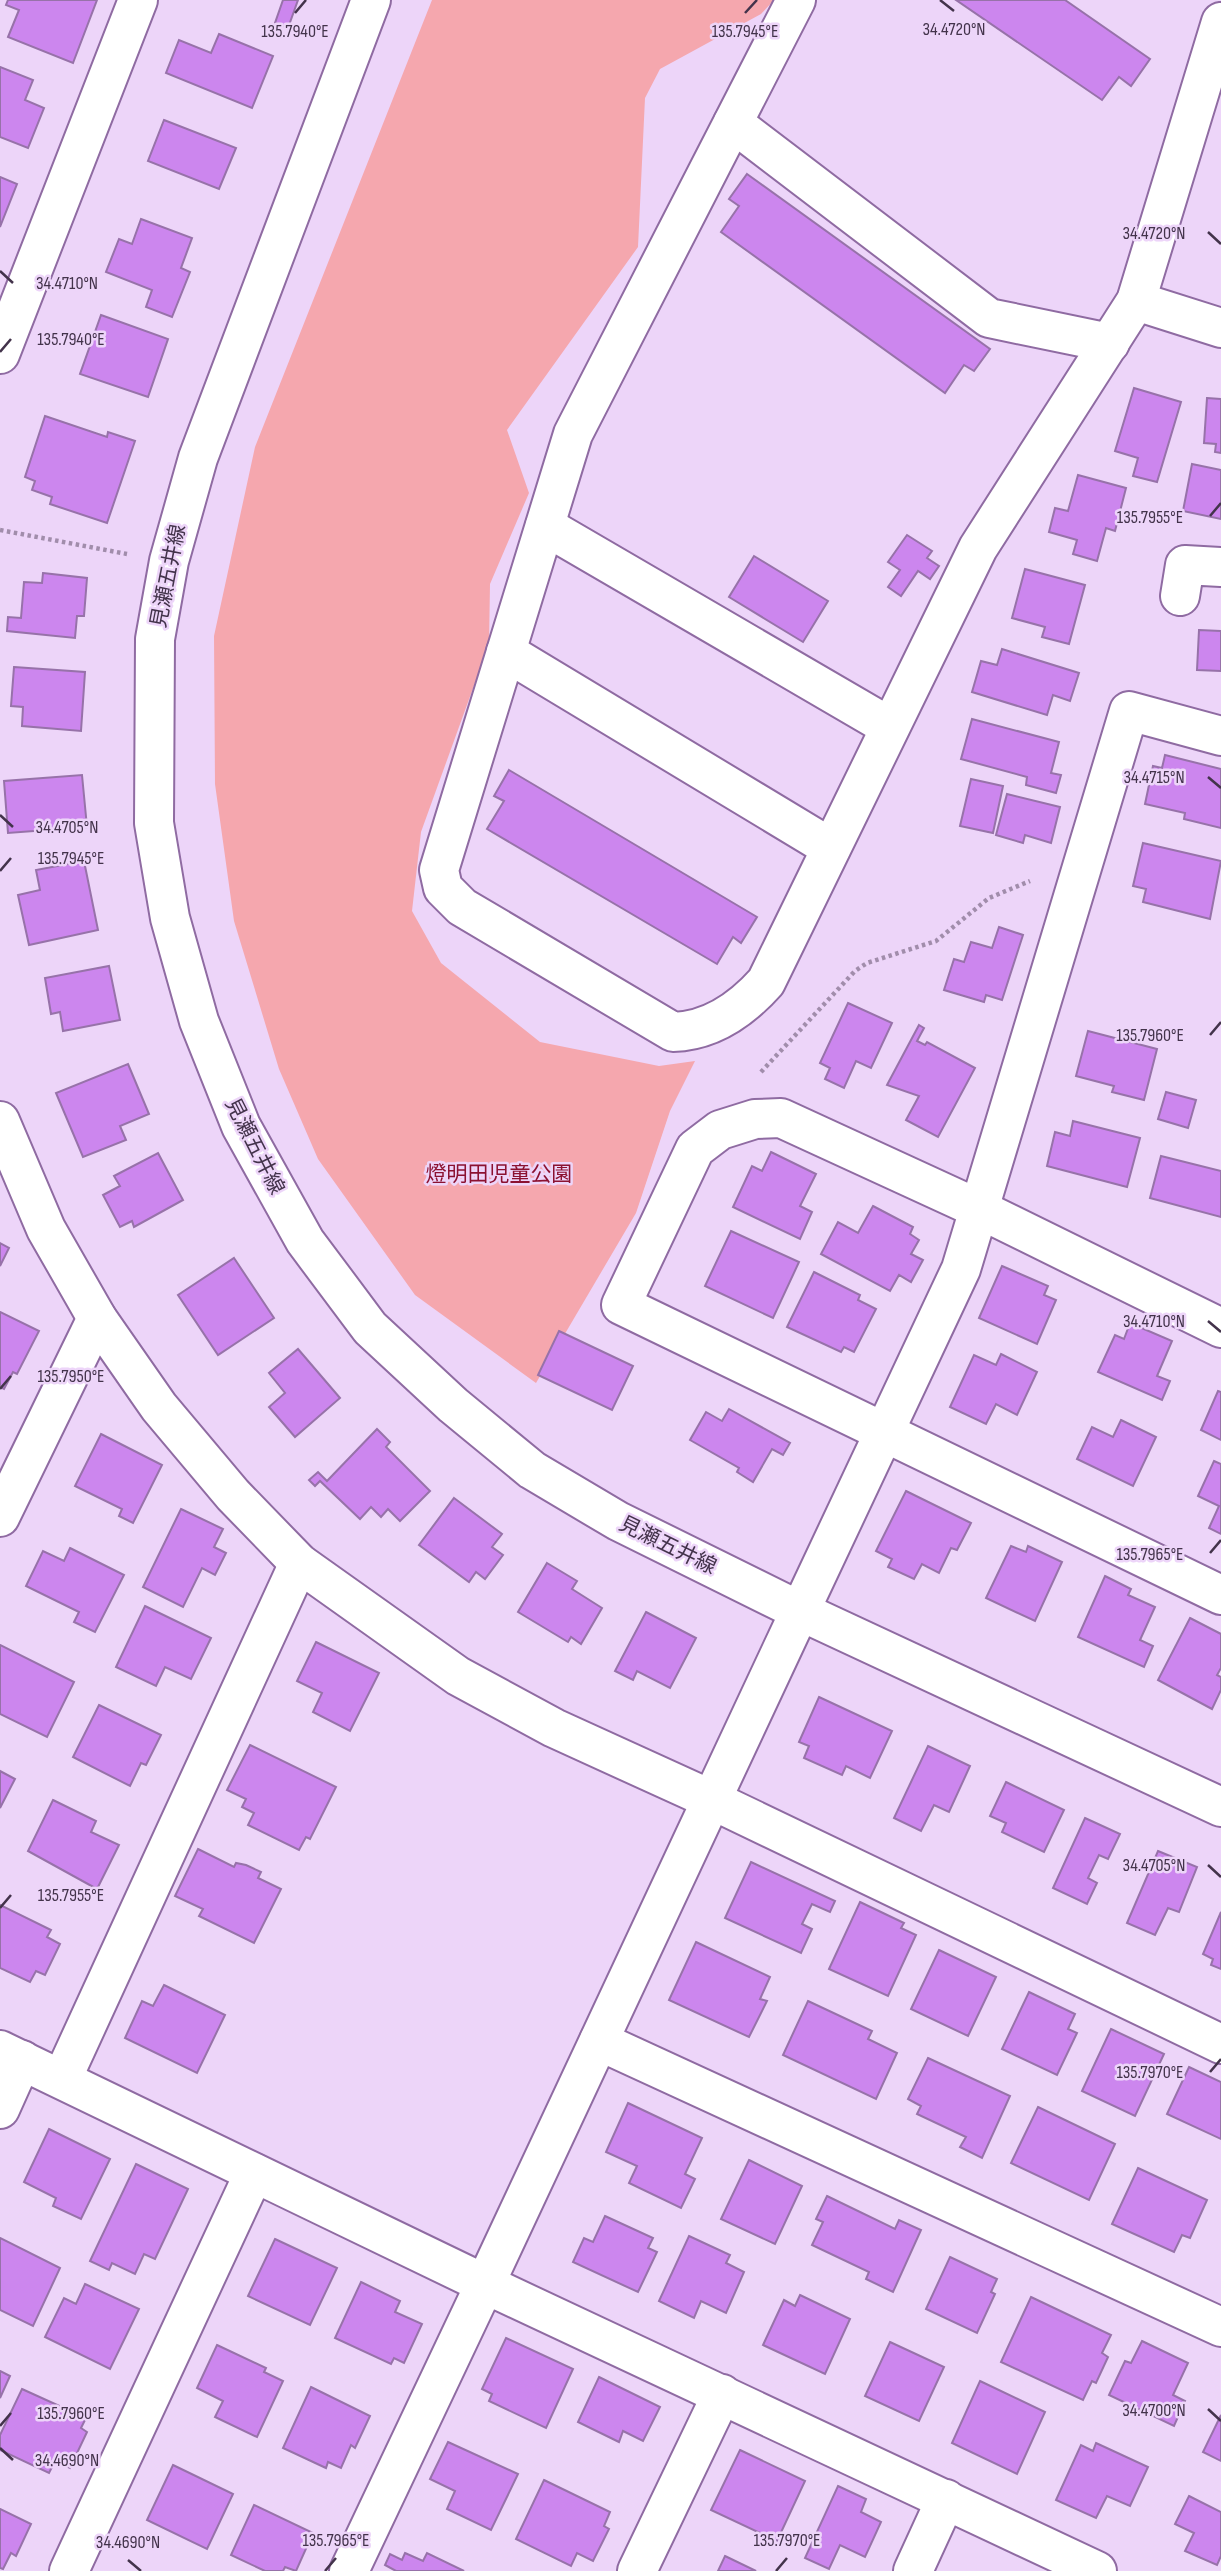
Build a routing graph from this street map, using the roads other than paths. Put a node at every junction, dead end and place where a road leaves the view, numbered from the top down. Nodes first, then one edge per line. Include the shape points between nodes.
1 (138, 0) edge
2 (371, 0) edge
3 (796, 0) edge
4 (1221, 22) edge
5 (733, 123) junction
6 (1136, 301) junction
7 (1221, 328) edge
8 (1110, 343) junction
9 (0, 354) edge
10 (545, 526) junction
11 (1221, 567) edge
12 (1180, 596) dead end
13 (506, 652) junction
14 (890, 727) junction
15 (1221, 736) edge
16 (831, 848) junction
17 (0, 1121) edge
18 (7, 1156) edge
19 (979, 1209) junction
20 (97, 1318) junction
21 (1221, 1328) edge
22 (884, 1431) junction
23 (13, 1457) edge
24 (0, 1517) edge
25 (299, 1563) junction
26 (1221, 1594) edge
27 (800, 1611) junction
28 (712, 1800) junction
29 (1221, 1807) edge
30 (599, 2041) junction
31 (1221, 2044) edge
32 (11, 2055) edge
33 (62, 2079) junction
34 (0, 2109) edge
35 (254, 2172) junction
36 (485, 2284) junction
37 (1216, 2312) edge
38 (722, 2394) junction
39 (946, 2499) junction
40 (69, 2571) edge
41 (349, 2571) edge
42 (637, 2571) edge
43 (913, 2571) edge
44 (1097, 2571) edge

1 - 9 street
2 - 27 street, 見瀬五井線 via 220,396 169,561 155,639 154,823 170,918 199,1021 236,1115 304,1241 370,1328 532,1470 618,1521
3 - 5 street
4 - 6 street
5 - 8 street via 989,318
5 - 10 street via 573,434
6 - 7 street
6 - 8 street
8 - 14 street via 978,548
10 - 13 street
10 - 14 street
11 - 12 street via 1185,565
13 - 16 street
13 - 16 street via 439,870 443,888 462,907 673,1032 687,1032 713,1024 744,1006 766,982
14 - 16 street
15 - 19 street via 1129,710
17 - 18 street
18 - 20 street
19 - 21 street
19 - 22 street via 961,1269
19 - 22 street via 781,1118 755,1119 720,1130 695,1149 621,1305
20 - 23 street
20 - 25 street via 159,1408
22 - 26 street
22 - 27 street
23 - 24 street
25 - 28 street via 458,1676 554,1728
25 - 33 street
27 - 28 street
27 - 29 street, 見瀬五井線
28 - 30 street
28 - 31 street
30 - 36 street
30 - 37 street
32 - 33 street
32 - 34 street
33 - 35 street
35 - 36 street
35 - 40 street
36 - 38 street
36 - 41 street
38 - 39 street
38 - 42 street
39 - 43 street
39 - 44 street

